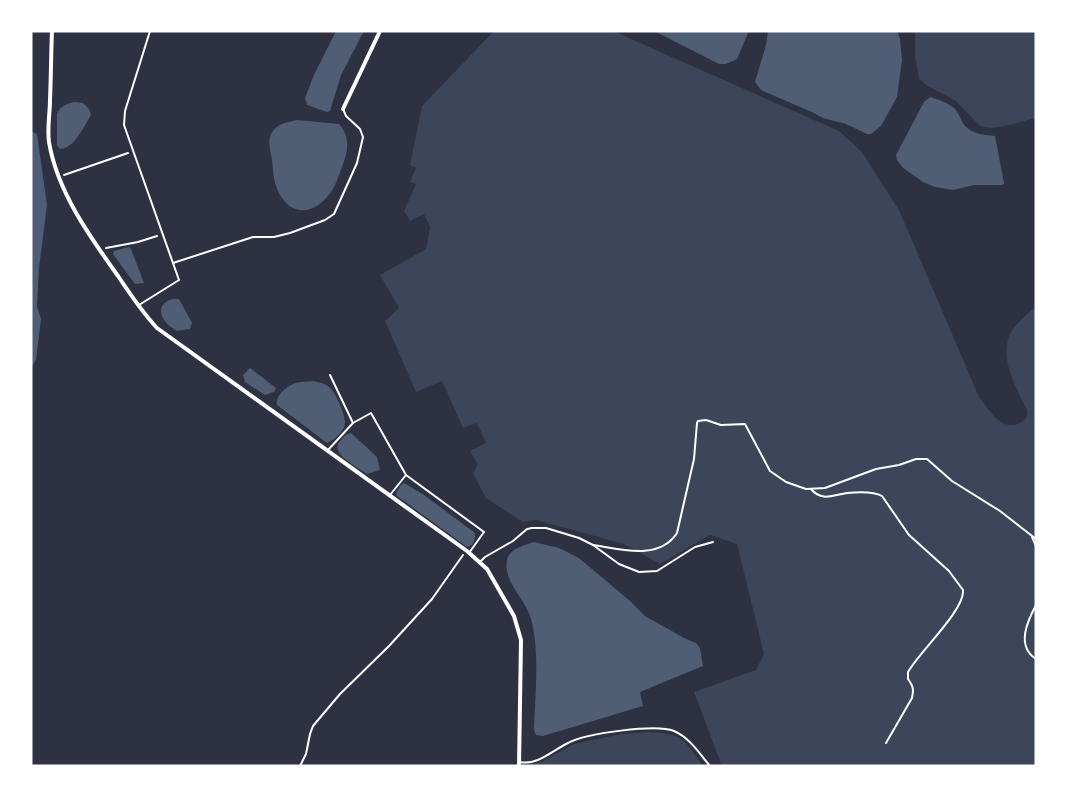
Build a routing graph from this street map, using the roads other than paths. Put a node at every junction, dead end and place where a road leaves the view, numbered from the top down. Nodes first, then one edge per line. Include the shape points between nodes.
1 (52, 31) edge
2 (150, 31) edge
3 (380, 31) edge
4 (343, 109) joint
5 (173, 263) junction
6 (139, 305) junction
7 (330, 375) dead end
8 (353, 423) junction
9 (328, 450) junction
10 (406, 475) junction
11 (811, 489) junction
12 (390, 495) junction
13 (1032, 536) junction
14 (1036, 539) edge
15 (713, 542) dead end
16 (593, 546) junction
17 (1036, 546) edge
18 (468, 552) junction
19 (480, 562) junction
20 (1036, 606) edge
21 (1036, 657) edge
22 (886, 743) dead end
23 (520, 764) edge
24 (710, 766) edge

1 - 6 street via 48,132 51,152 76,213
2 - 5 lane via 124,116 124,129
3 - 4 street
4 - 5 lane via 363,137 357,163 334,214 290,233 252,237
5 - 6 lane via 179,280
6 - 9 street via 157,328
7 - 8 lane
8 - 9 lane
8 - 10 lane via 371,413
9 - 12 street
10 - 12 lane
10 - 18 lane via 484,532
11 - 13 lane via 825,488 876,469 924,458
11 - 16 lane via 786,482 770,471 745,424 701,420 697,423 694,459 674,537 662,547 641,551
11 - 22 lane via 827,498 848,493 882,496 909,535 949,571 963,590 945,626 908,672 914,692
12 - 18 street
13 - 14 lane
13 - 17 lane
15 - 16 lane via 695,547 649,572 631,570
16 - 19 lane via 554,530 532,528
18 - 19 street
19 - 23 street via 514,616 521,640
20 - 21 lane via 1028,619 1025,636 1025,644
23 - 24 lane via 532,763 582,737 636,728 672,730 687,739

